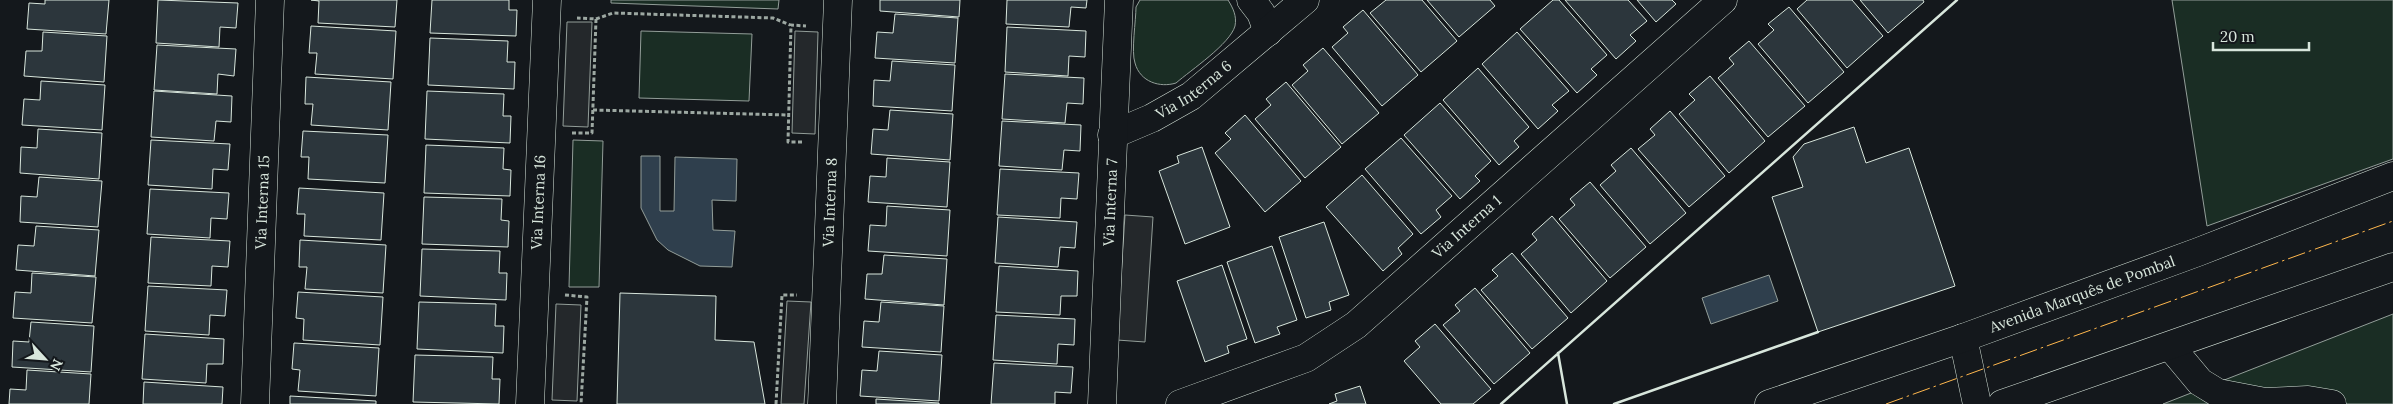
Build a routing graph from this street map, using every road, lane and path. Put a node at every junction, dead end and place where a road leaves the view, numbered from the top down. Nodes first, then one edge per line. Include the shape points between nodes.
1 (270, 0) edge
2 (547, 0) edge
3 (838, 0) edge
4 (1119, 0) edge
5 (1251, 0) edge
6 (1305, 0) edge
7 (1724, 0) edge
8 (572, 18) dead end
9 (596, 19) junction
10 (791, 25) junction
11 (814, 26) dead end
12 (1268, 32) junction
13 (593, 110) junction
14 (789, 116) junction
15 (568, 133) dead end
16 (1112, 135) junction
17 (804, 142) dead end
18 (2393, 176) edge
19 (2393, 267) edge
20 (563, 286) dead end
21 (806, 296) dead end
22 (1964, 338) junction
23 (2170, 346) junction
24 (255, 404) edge
25 (530, 404) edge
26 (581, 404) edge
27 (776, 404) edge
28 (822, 404) edge
29 (1102, 404) edge
30 (1180, 404) edge
31 (1769, 404) edge
32 (1977, 404) edge
33 (2002, 404) edge
34 (2332, 404) edge

1 - 24 street, Via Interna 15
2 - 25 street, Via Interna 16
3 - 28 street, Via Interna 8
4 - 16 street, Via Interna 7
5 - 12 street via 1261,13
6 - 12 street, Via Interna 6
7 - 30 street, Via Interna 1 via 1356,325 1306,358
8 - 9 path
9 - 10 path via 612,13 773,18
9 - 13 path
10 - 11 path
10 - 14 path
12 - 16 street, Via Interna 6 via 1191,96
13 - 14 path
13 - 15 path via 592,134
14 - 17 path via 788,142
16 - 29 street, Via Interna 7
18 - 22 street, Avenida Marquês de Pombal
19 - 23 street
20 - 26 path via 562,295 587,297
21 - 27 path via 782,295
22 - 31 street, Avenida Marquês de Pombal
22 - 32 street
23 - 33 street
23 - 34 street via 2200,382 2218,393 2265,402 2308,400

